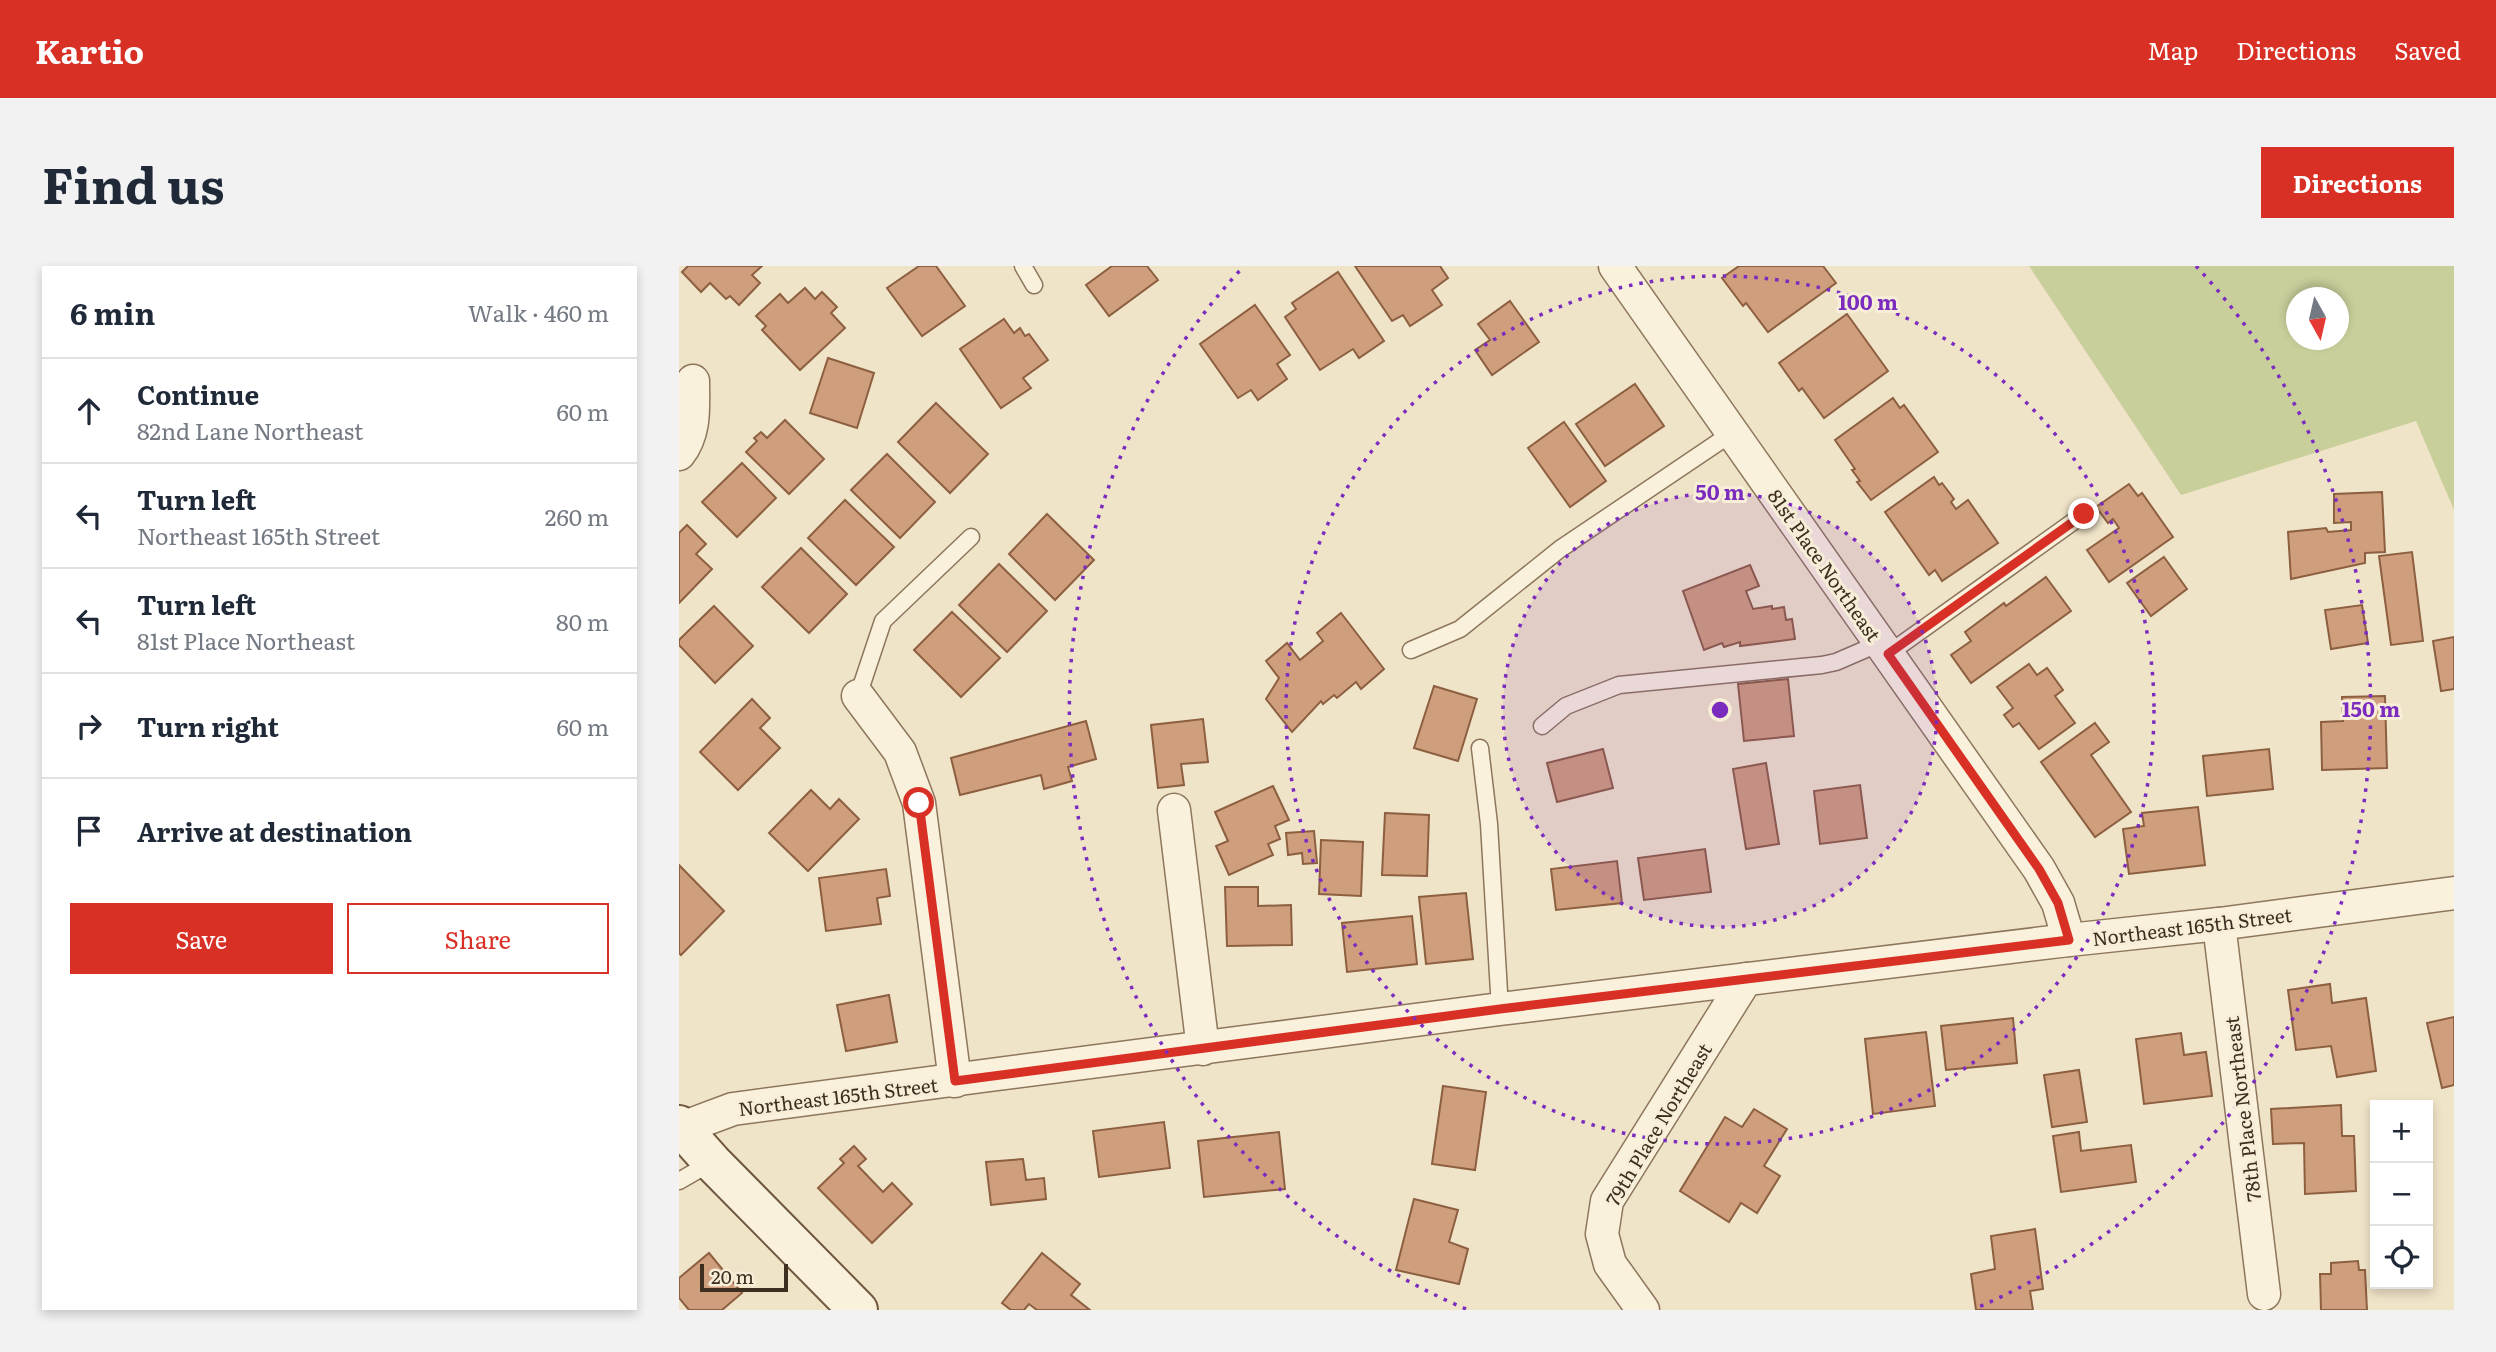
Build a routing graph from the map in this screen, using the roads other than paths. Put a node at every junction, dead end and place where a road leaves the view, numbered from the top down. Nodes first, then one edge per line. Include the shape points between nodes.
1 (1023, 266) edge
2 (1615, 266) edge
3 (1034, 285) dead end
4 (693, 381) dead end
5 (1733, 433) junction
6 (679, 454) edge
7 (2084, 514) dead end
8 (971, 537) dead end
9 (1884, 648) junction
10 (1411, 650) dead end
11 (859, 696) joint
12 (1542, 726) dead end
13 (1480, 748) dead end
14 (1174, 810) dead end
15 (2454, 893) edge
16 (2219, 924) junction
17 (2069, 940) junction
18 (1747, 979) junction
19 (1500, 1009) junction
20 (1203, 1049) junction
21 (955, 1081) junction
22 (681, 1127) edge
23 (712, 1162) junction
24 (679, 1181) edge
25 (2264, 1294) dead end
26 (858, 1310) edge
27 (1643, 1310) edge

1 - 3 lane
2 - 5 street, 81st Place Northeast
4 - 6 street via 692,426
5 - 9 street, 81st Place Northeast
5 - 10 lane via 1560,549 1460,629
7 - 9 lane
8 - 11 lane via 883,621
9 - 12 lane via 1822,665 1619,685 1566,706
9 - 17 street, 81st Place Northeast via 2039,869 2058,903
11 - 21 street via 899,752 919,803
13 - 19 lane
14 - 20 street
15 - 16 street, Northeast 165th Street
16 - 17 street, Northeast 165th Street
16 - 25 street, 78th Place Northeast
17 - 18 street, Northeast 165th Street
18 - 19 street, Northeast 165th Street
18 - 27 street, 79th Place Northeast via 1607,1201 1602,1234 1610,1264
19 - 20 street, Northeast 165th Street
20 - 21 street, Northeast 165th Street
21 - 22 street, Northeast 165th Street via 733,1109
22 - 23 main road
23 - 24 lane
23 - 26 main road

